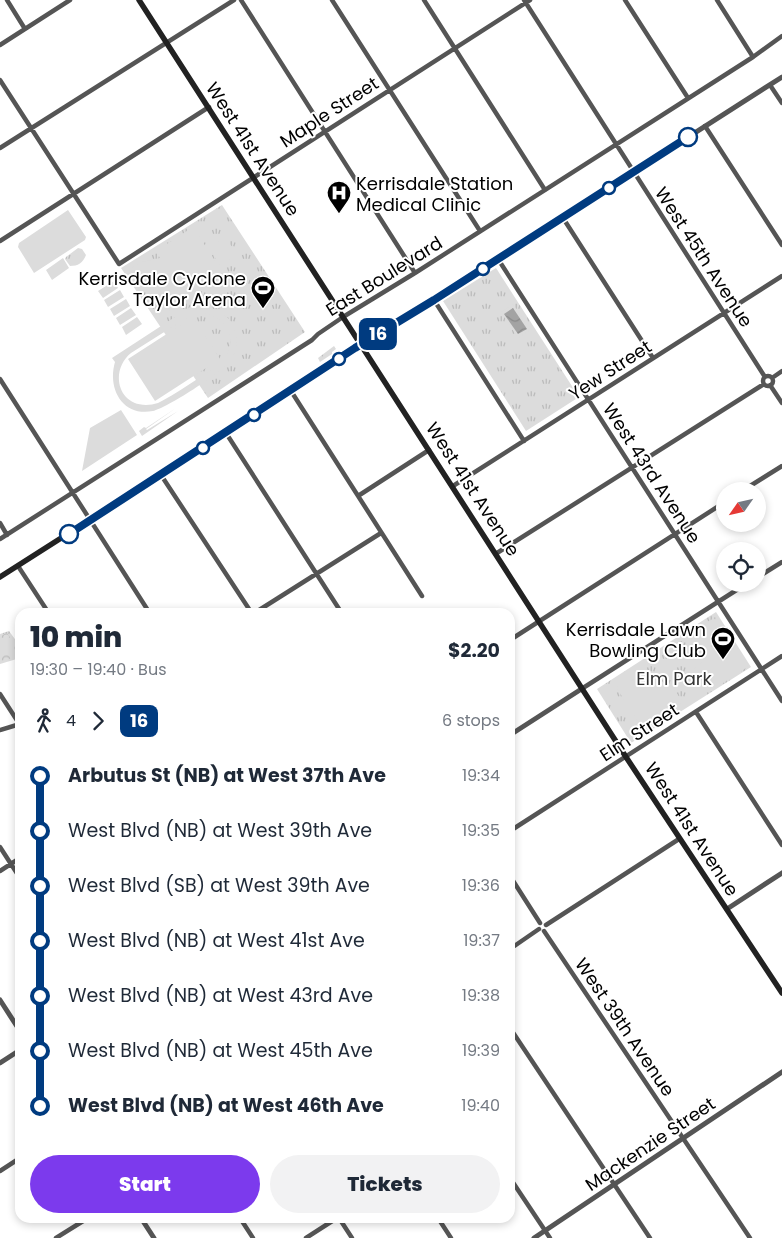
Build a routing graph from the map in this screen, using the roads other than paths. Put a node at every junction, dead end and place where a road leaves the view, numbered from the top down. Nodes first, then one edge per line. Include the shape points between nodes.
1 (7, 0) edge
2 (70, 0) edge
3 (140, 0) edge
4 (234, 0) edge
5 (241, 0) edge
6 (332, 0) edge
7 (424, 0) edge
8 (624, 0) edge
9 (716, 0) edge
10 (526, 1) edge
11 (25, 29) junction
12 (782, 36) edge
13 (167, 42) junction
14 (0, 45) edge
15 (455, 48) junction
16 (753, 57) junction
17 (782, 77) edge
18 (0, 80) edge
19 (770, 85) junction
20 (390, 90) junction
21 (688, 98) junction
22 (782, 103) edge
23 (209, 107) junction
24 (705, 126) junction
25 (30, 128) junction
26 (325, 132) junction
27 (616, 144) junction
28 (0, 148) edge
29 (634, 172) junction
30 (254, 177) junction
31 (545, 190) junction
32 (73, 194) junction
33 (563, 218) junction
34 (480, 231) junction
35 (0, 241) edge
36 (782, 245) edge
37 (498, 259) junction
38 (415, 273) junction
39 (782, 276) edge
40 (434, 300) junction
41 (724, 313) junction
42 (343, 317) junction
43 (362, 344) junction
44 (653, 358) junction
45 (782, 371) edge
46 (765, 377) junction
47 (772, 378) junction
48 (0, 379) edge
49 (764, 384) junction
50 (770, 385) junction
51 (291, 391) junction
52 (589, 400) junction
53 (782, 403) edge
54 (226, 433) junction
55 (524, 442) junction
56 (430, 450) junction
57 (782, 466) edge
58 (632, 467) junction
59 (161, 475) junction
60 (756, 482) edge
61 (453, 486) junction
62 (72, 493) junction
63 (358, 496) junction
64 (716, 508) edge
65 (90, 521) junction
66 (0, 523) edge
67 (381, 533) junction
68 (675, 534) junction
69 (7, 535) junction
70 (0, 539) edge
71 (496, 553) junction
72 (782, 562) edge
73 (18, 566) junction
74 (766, 572) edge
75 (316, 574) junction
76 (0, 577) edge
77 (734, 592) edge
78 (422, 596) dead end
79 (718, 602) junction
80 (45, 608) edge
81 (146, 608) edge
82 (248, 608) edge
83 (262, 608) edge
84 (338, 608) edge
85 (540, 621) junction
86 (515, 637) edge
87 (782, 656) edge
88 (762, 669) junction
89 (583, 688) junction
90 (0, 694) edge
91 (782, 701) edge
92 (696, 712) junction
93 (15, 716) edge
94 (15, 726) edge
95 (0, 730) edge
96 (515, 732) edge
97 (626, 757) junction
98 (515, 828) edge
99 (679, 839) junction
100 (782, 845) edge
101 (0, 847) edge
102 (15, 861) edge
103 (11, 864) junction
104 (15, 870) edge
105 (0, 871) edge
106 (782, 873) edge
107 (515, 883) edge
108 (727, 909) junction
109 (543, 924) junction
110 (541, 930) junction
111 (515, 945) edge
112 (782, 994) edge
113 (0, 1000) edge
114 (15, 1023) edge
115 (515, 1036) edge
116 (15, 1053) edge
117 (0, 1063) edge
118 (782, 1072) edge
119 (683, 1138) junction
120 (15, 1161) edge
121 (0, 1170) edge
122 (614, 1184) junction
123 (515, 1185) edge
124 (80, 1223) edge
125 (144, 1223) edge
126 (243, 1223) edge
127 (330, 1223) edge
128 (342, 1223) edge
129 (442, 1223) edge
130 (545, 1230) junction
131 (56, 1238) edge
132 (154, 1238) edge
133 (253, 1238) edge
134 (306, 1238) edge
135 (352, 1238) edge
136 (452, 1238) edge
137 (534, 1238) edge
138 (550, 1238) edge
139 (650, 1238) edge
140 (750, 1238) edge

1 - 11 street
2 - 11 street
3 - 13 main road, West 41st Avenue
4 - 13 street
5 - 26 street
6 - 20 street
7 - 15 street
8 - 21 street
9 - 16 street
10 - 15 street, Maple Street
10 - 27 street, West 45th Avenue
11 - 14 street
12 - 16 street, East Boulevard
13 - 23 main road, West 41st Avenue
13 - 25 street
15 - 20 street, Maple Street
15 - 31 street
16 - 21 street, East Boulevard
17 - 19 street
18 - 25 street
19 - 22 street
19 - 24 street
20 - 26 street, Maple Street
20 - 34 street
21 - 27 street, East Boulevard
23 - 30 main road, West 41st Avenue
23 - 32 street
24 - 29 street
24 - 36 street
25 - 28 street
25 - 32 street
26 - 30 street, Maple Street
26 - 38 street
27 - 29 street, West 45th Avenue
27 - 31 street, East Boulevard
29 - 33 street
29 - 41 street, West 45th Avenue
30 - 32 street, Maple Street via 119,264
30 - 42 main road, West 41st Avenue
31 - 34 street, East Boulevard
32 - 35 street
33 - 37 street
33 - 44 street
34 - 38 street, East Boulevard
37 - 40 street
37 - 52 street, West 43rd Avenue
38 - 42 street, East Boulevard
39 - 41 street, Yew Street
40 - 43 street
40 - 55 street
41 - 44 street, Yew Street
41 - 46 street, West 45th Avenue
42 - 43 main road, West 41st Avenue
42 - 62 street, East Boulevard
43 - 51 main road
43 - 56 main road, West 41st Avenue
44 - 52 street, Yew Street
45 - 47 street
46 - 47 street
46 - 49 street
47 - 50 street
48 - 62 street
49 - 50 street
49 - 58 street
50 - 53 street
51 - 54 main road
51 - 63 street
52 - 55 street, Yew Street
52 - 58 street, West 43rd Avenue
54 - 59 main road
54 - 75 street
55 - 61 street, Yew Street
56 - 61 main road, West 41st Avenue
56 - 63 street
57 - 60 street
58 - 68 street, West 43rd Avenue
58 - 71 street
59 - 65 main road
59 - 82 street
61 - 71 main road, West 41st Avenue
62 - 65 street
62 - 69 street, East Boulevard
63 - 67 street
64 - 68 street
65 - 73 main road
65 - 81 street
66 - 69 street
67 - 75 street
67 - 78 street
68 - 79 street, West 43rd Avenue
68 - 85 street
69 - 70 street, East Boulevard
71 - 85 main road, West 41st Avenue
72 - 74 street
73 - 76 main road
73 - 80 street
75 - 83 street
75 - 84 street
77 - 79 street
79 - 88 street, West 43rd Avenue
79 - 89 street
85 - 86 street
85 - 89 main road, West 41st Avenue
87 - 88 street, Elm Street
88 - 91 street, West 43rd Avenue
88 - 92 street, Elm Street
89 - 96 street
89 - 97 main road, West 41st Avenue
90 - 93 street
92 - 97 street, Elm Street
92 - 100 street
94 - 95 street
97 - 98 street, Elm Street
97 - 99 main road, West 41st Avenue
99 - 108 main road, West 41st Avenue
99 - 109 street
101 - 103 street
102 - 103 street
103 - 104 street
103 - 105 street
106 - 108 street
107 - 109 street
108 - 112 main road, West 41st Avenue
109 - 110 street via 538,926
110 - 111 street
110 - 119 street, West 39th Avenue
113 - 114 street
115 - 122 street
116 - 117 street
118 - 119 street, Mackenzie Street
119 - 122 street, Mackenzie Street
119 - 140 street, West 39th Avenue
120 - 121 street
122 - 130 street, Mackenzie Street
122 - 139 street
123 - 130 street
124 - 131 street
125 - 132 street
126 - 133 street
127 - 134 street
128 - 135 street
129 - 136 street
130 - 137 street, Mackenzie Street
130 - 138 street

